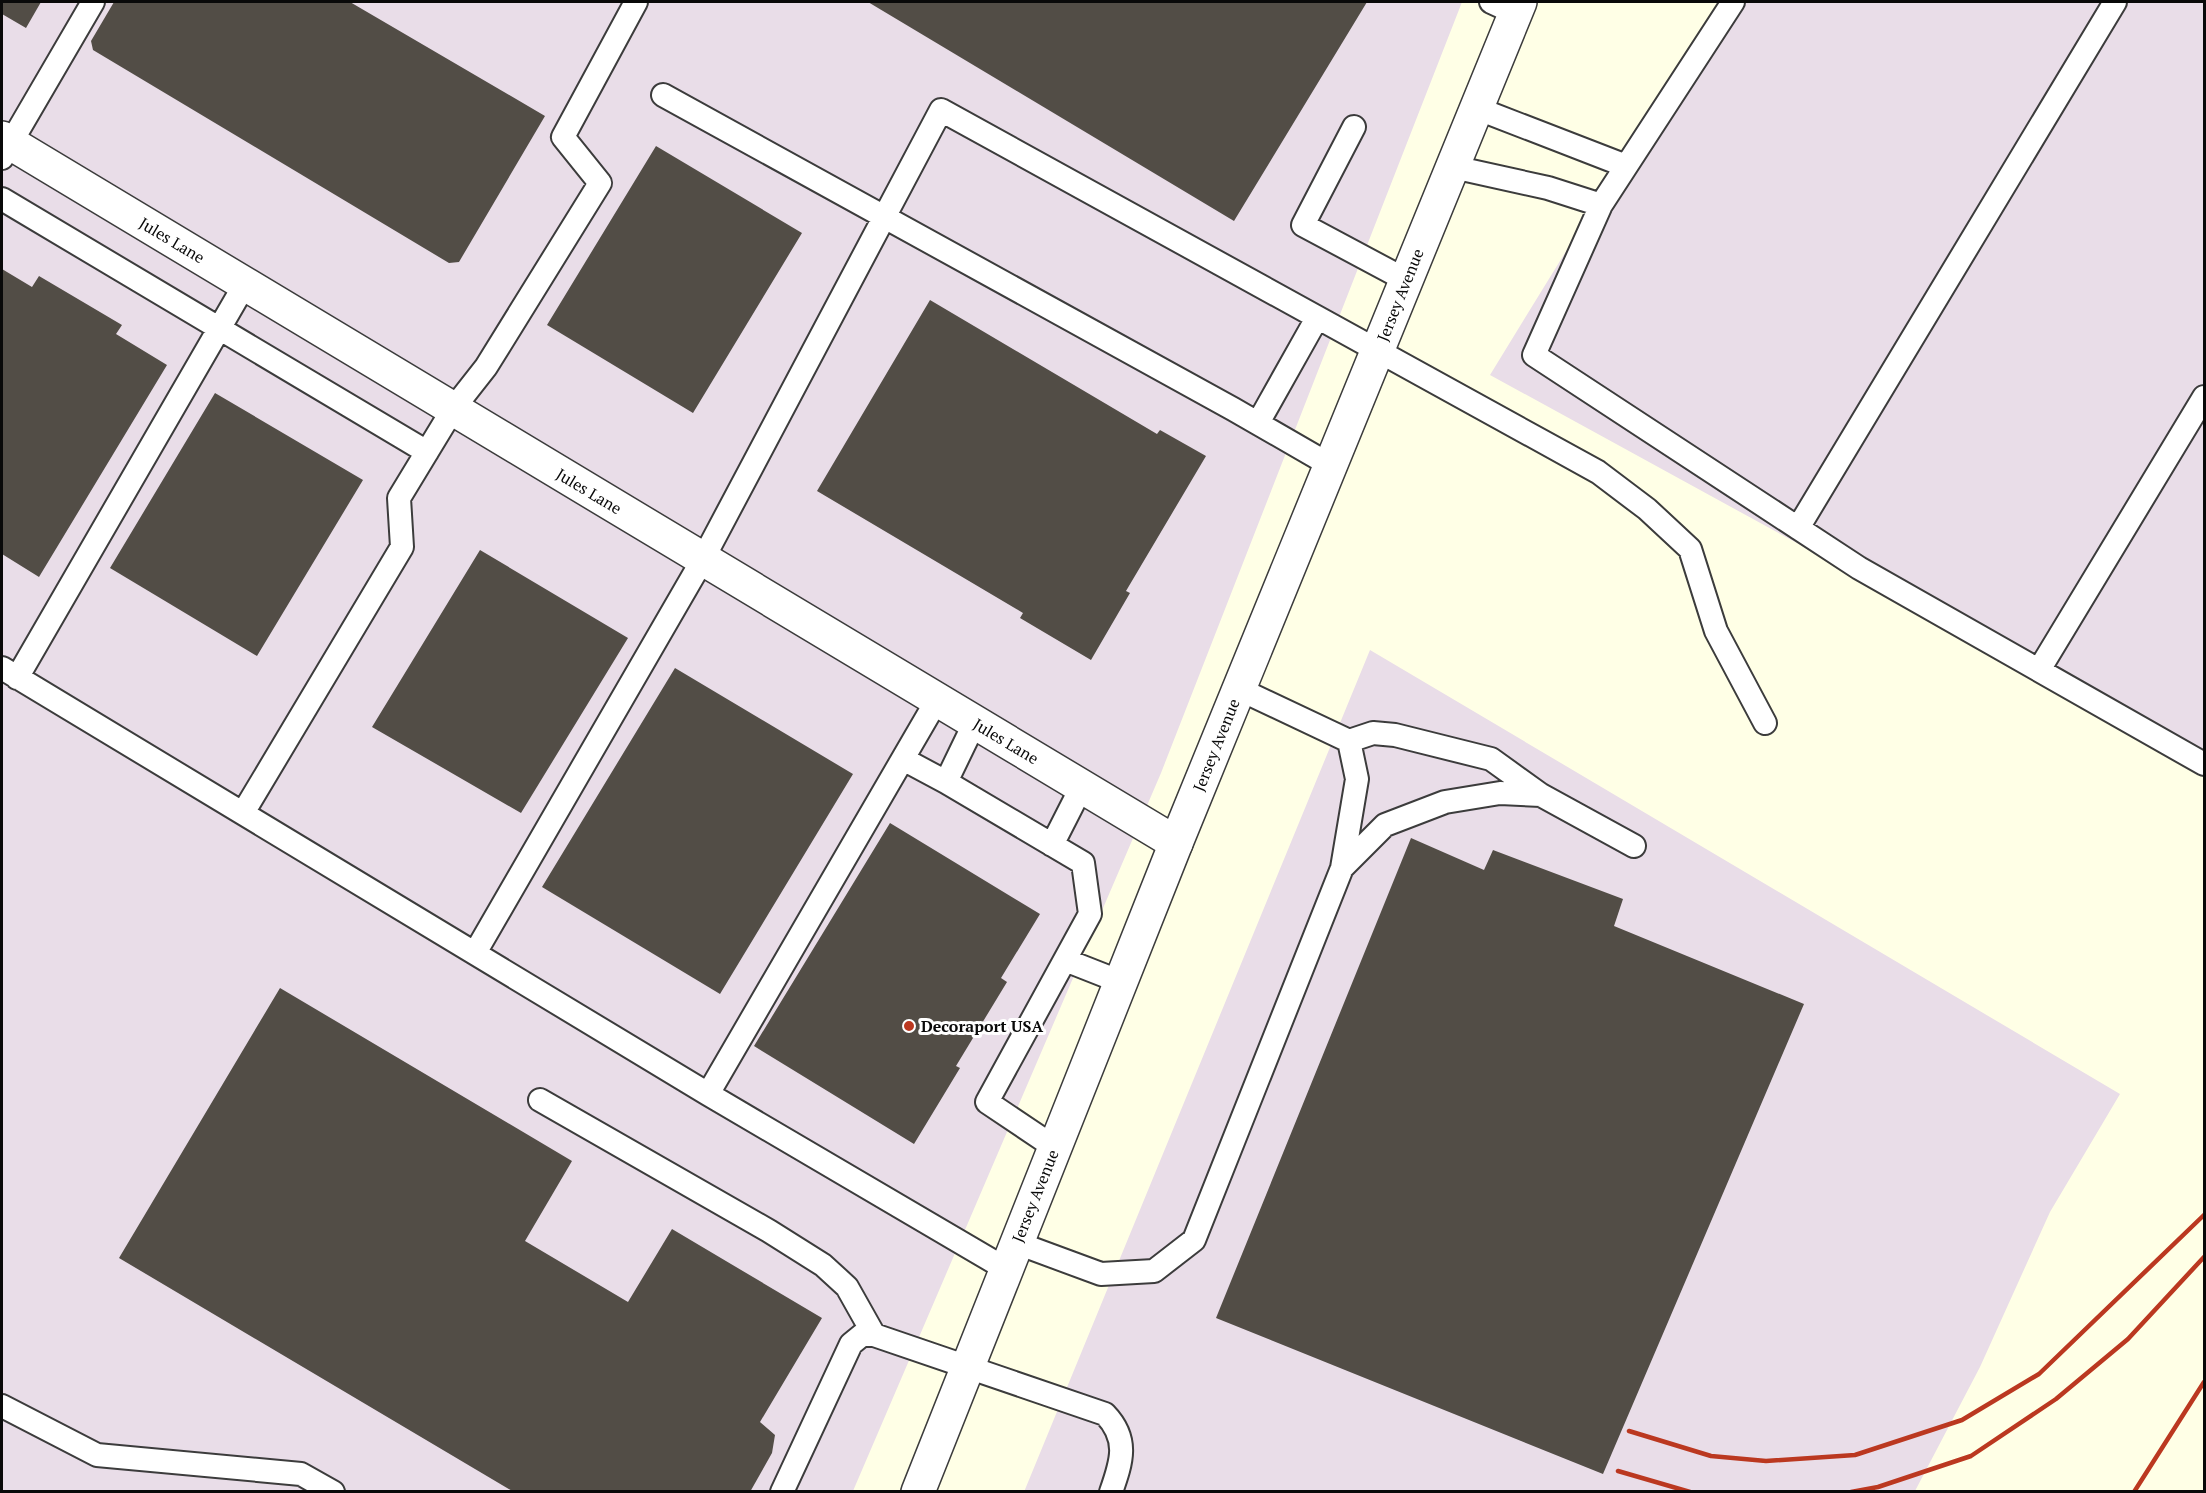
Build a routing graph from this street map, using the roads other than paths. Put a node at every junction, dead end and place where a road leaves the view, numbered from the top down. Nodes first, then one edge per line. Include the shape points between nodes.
1 (93, 2) edge
2 (636, 2) edge
3 (1733, 2) edge
4 (2115, 2) edge
5 (1509, 5) edge
6 (663, 95) dead end
7 (1476, 108) junction
8 (1354, 127) dead end
9 (4, 146) edge
10 (1626, 166) junction
11 (1453, 167) junction
12 (2, 199) edge
13 (1601, 205) junction
14 (885, 216) junction
15 (1406, 280) junction
16 (244, 284) junction
17 (1317, 318) junction
18 (220, 327) junction
19 (1377, 351) junction
20 (2205, 397) edge
21 (453, 409) junction
22 (1258, 423) junction
23 (427, 452) junction
24 (1330, 465) junction
25 (1798, 528) junction
26 (703, 559) junction
27 (2039, 670) junction
28 (9, 673) edge
29 (1239, 689) junction
30 (937, 700) junction
31 (975, 722) junction
32 (1765, 723) dead end
33 (1349, 741) junction
34 (903, 759) junction
35 (2205, 764) edge
36 (946, 782) junction
37 (1082, 786) junction
38 (1541, 795) junction
39 (243, 813) junction
40 (1176, 843) junction
41 (1052, 845) junction
42 (1634, 846) dead end
43 (1342, 868) junction
44 (475, 953) junction
45 (1065, 960) junction
46 (1121, 982) junction
47 (708, 1094) junction
48 (540, 1100) dead end
49 (1054, 1147) junction
50 (1011, 1256) junction
51 (874, 1335) junction
52 (968, 1368) junction
53 (2, 1406) edge
54 (1115, 1490) edge
55 (333, 1491) edge
56 (782, 1491) edge
57 (918, 1491) edge

1 - 9 lane
2 - 21 lane via 563,138 600,183 486,367
3 - 10 lane
4 - 25 lane
5 - 7 street, Jersey Avenue
6 - 14 lane
7 - 10 lane
7 - 11 street, Jersey Avenue
8 - 15 lane via 1303,225
9 - 16 street, Jules Lane
10 - 13 lane
11 - 13 lane
11 - 15 street, Jersey Avenue
12 - 18 lane
13 - 25 lane via 1534,355
14 - 17 lane via 941,110
14 - 22 lane
14 - 26 lane
15 - 19 street, Jersey Avenue
16 - 18 lane
16 - 21 street, Jules Lane
17 - 19 lane
17 - 22 lane
18 - 23 lane
18 - 28 lane
19 - 24 street, Jersey Avenue
19 - 32 lane via 1598,472 1647,509 1690,549 1716,631
20 - 27 lane
21 - 23 lane
21 - 26 street, Jules Lane
22 - 24 lane
23 - 39 lane via 399,498 402,547
24 - 29 street, Jersey Avenue
25 - 27 lane via 1859,568
26 - 30 street, Jules Lane
26 - 44 lane
27 - 35 lane
28 - 39 lane
29 - 33 lane
29 - 40 street, Jersey Avenue
30 - 31 street, Jules Lane
30 - 34 lane
31 - 36 lane
31 - 37 street, Jules Lane
33 - 38 lane via 1373,733 1395,735 1491,759
33 - 43 lane via 1357,780
34 - 36 lane
34 - 47 lane
36 - 41 lane
37 - 40 street, Jules Lane
37 - 41 lane
38 - 42 lane
38 - 43 lane via 1500,794 1445,802 1385,825
39 - 44 lane
40 - 46 street, Jersey Avenue
41 - 45 lane via 1083,863 1090,914
43 - 50 lane via 1194,1240 1154,1271 1101,1274
44 - 47 lane
45 - 46 lane
45 - 49 lane via 987,1102
46 - 49 street, Jersey Avenue
47 - 50 lane
48 - 51 lane via 823,1265 847,1287
49 - 50 street, Jersey Avenue
50 - 52 street, Jersey Avenue
51 - 52 lane
51 - 56 lane via 862,1335 850,1344
52 - 54 lane via 1105,1414 1118,1427 1121,1450
52 - 57 street, Jersey Avenue
53 - 55 lane via 97,1455 301,1474

